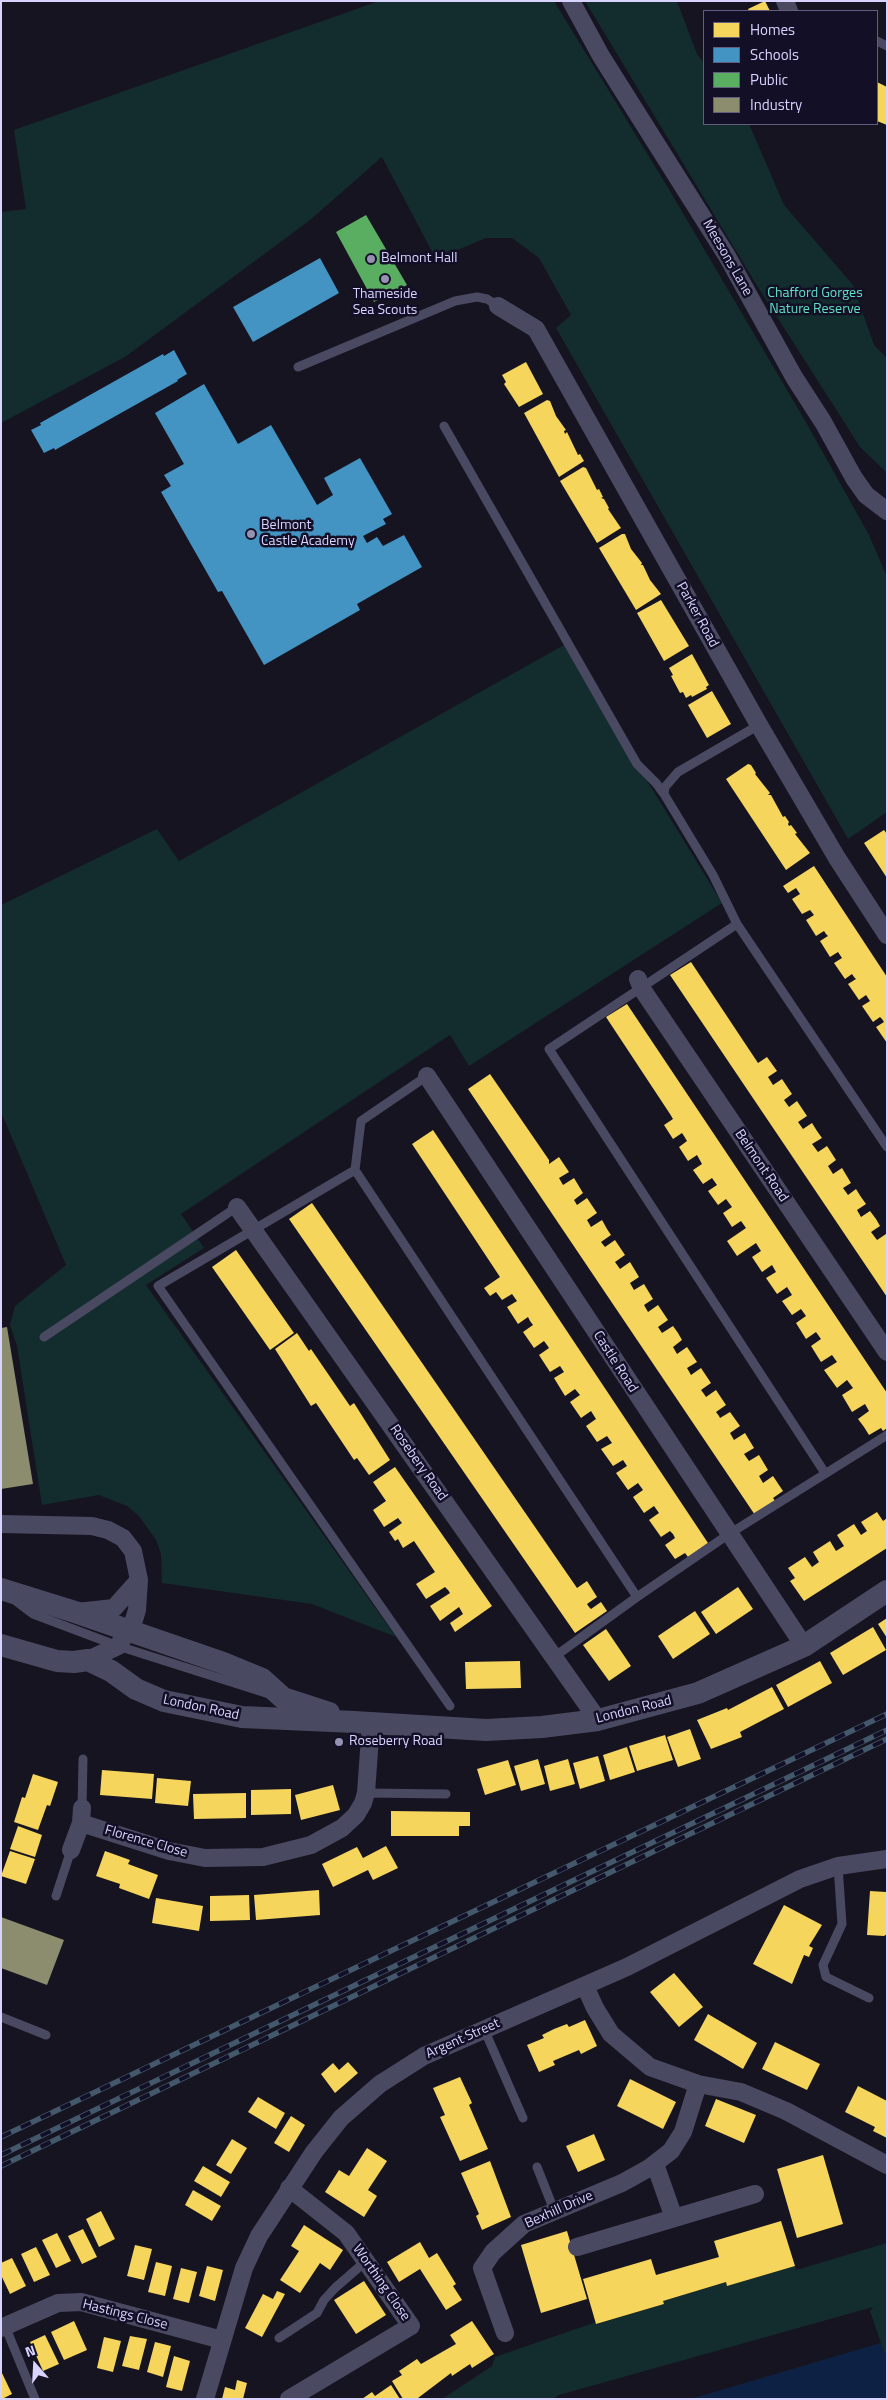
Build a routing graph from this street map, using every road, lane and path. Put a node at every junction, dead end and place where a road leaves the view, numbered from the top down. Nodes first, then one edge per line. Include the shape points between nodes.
1 (571, 1) edge
2 (498, 306) joint
3 (298, 367) dead end
4 (444, 426) dead end
5 (887, 511) edge
6 (760, 725) junction
7 (664, 794) junction
8 (737, 924) junction
9 (887, 935) edge
10 (640, 984) junction
11 (427, 1076) joint
12 (887, 1147) edge
13 (355, 1170) junction
14 (237, 1207) joint
15 (253, 1229) junction
16 (44, 1337) dead end
17 (887, 1352) edge
18 (887, 1435) edge
19 (826, 1473) junction
20 (1, 1524) edge
21 (729, 1534) junction
22 (140, 1580) junction
23 (1, 1589) edge
24 (887, 1591) edge
25 (636, 1597) junction
26 (75, 1612) junction
27 (123, 1639) junction
28 (1, 1645) edge
29 (804, 1646) junction
30 (554, 1657) junction
31 (88, 1660) junction
32 (450, 1706) dead end
33 (598, 1720) junction
34 (362, 1722) junction
35 (83, 1759) dead end
36 (366, 1793) junction
37 (446, 1794) dead end
38 (82, 1815) junction
39 (70, 1850) joint
40 (887, 1859) edge
41 (838, 1866) junction
42 (56, 1896) dead end
43 (585, 1986) junction
44 (869, 1998) dead end
45 (1, 2017) edge
46 (484, 2029) junction
47 (46, 2035) dead end
48 (698, 2084) junction
49 (524, 2118) dead end
50 (655, 2164) junction
51 (887, 2165) edge
52 (538, 2166) dead end
53 (289, 2188) junction
54 (755, 2194) dead end
55 (554, 2210) junction
56 (674, 2218) junction
57 (577, 2247) dead end
58 (366, 2261) junction
59 (3, 2327) edge
60 (505, 2333) dead end
61 (279, 2338) dead end
62 (222, 2340) junction
63 (35, 2399) edge
64 (205, 2399) edge
65 (289, 2399) edge

1 - 5 street, Meesons Lane via 610,72 727,256 854,478 866,495
2 - 3 lane via 476,297 455,301
2 - 6 street, Parker Road via 536,329
4 - 7 lane via 637,764
6 - 7 lane via 678,772 669,780
6 - 9 street, Parker Road via 837,858
7 - 8 lane via 713,875
8 - 10 lane
8 - 12 lane
10 - 17 street, Belmont Road
10 - 19 lane via 549,1049
11 - 13 lane via 361,1121
11 - 21 street, Castle Road
13 - 15 lane
13 - 25 lane
14 - 15 street, Rosebery Road
14 - 16 lane
15 - 30 street, Rosebery Road
15 - 32 lane via 158,1286
18 - 19 lane
19 - 21 lane
20 - 22 street via 92,1526 108,1530 122,1538 133,1551
21 - 25 lane
21 - 29 street, Castle Road
22 - 26 street via 114,1608
22 - 27 street via 137,1610
23 - 26 street, London Road
23 - 27 lane, London Road via 33,1614
24 - 29 street, London Road
25 - 30 lane
26 - 27 street, London Road
27 - 31 street
27 - 34 street, London Road via 223,1663 262,1679 283,1698
28 - 31 street, London Road via 58,1661
29 - 33 street, London Road via 698,1693
30 - 33 street, Rosebery Road
31 - 34 street, London Road via 164,1702 242,1717
33 - 34 street, London Road via 486,1730
34 - 36 street, Florence Close
35 - 38 lane
36 - 37 lane
36 - 38 street, Florence Close via 356,1814 326,1838 295,1850 263,1857 187,1855
38 - 39 street
39 - 42 lane
40 - 41 street, Argent Street
41 - 43 street, Argent Street via 800,1879
41 - 44 lane via 842,1924 822,1965 826,1978
43 - 46 street, Argent Street
43 - 48 street via 611,2034 650,2067
45 - 47 lane
46 - 49 lane
46 - 53 street, Argent Street via 424,2056 380,2084 341,2118
48 - 50 street, Bexhill Drive via 683,2132 671,2151
48 - 51 street via 741,2092 786,2111
50 - 55 street, Bexhill Drive via 622,2182
50 - 56 street
52 - 55 lane
53 - 58 street, Worthing Close via 346,2233
53 - 62 street, Argent Street via 259,2236 244,2268
54 - 56 street
55 - 60 street, Bexhill Drive via 524,2224 493,2252 482,2268
56 - 57 street
58 - 61 lane via 335,2288 318,2313
58 - 65 street, Worthing Close via 411,2326
59 - 62 street, Hastings Close via 58,2304 81,2302
59 - 63 lane
62 - 64 street, Argent Street

